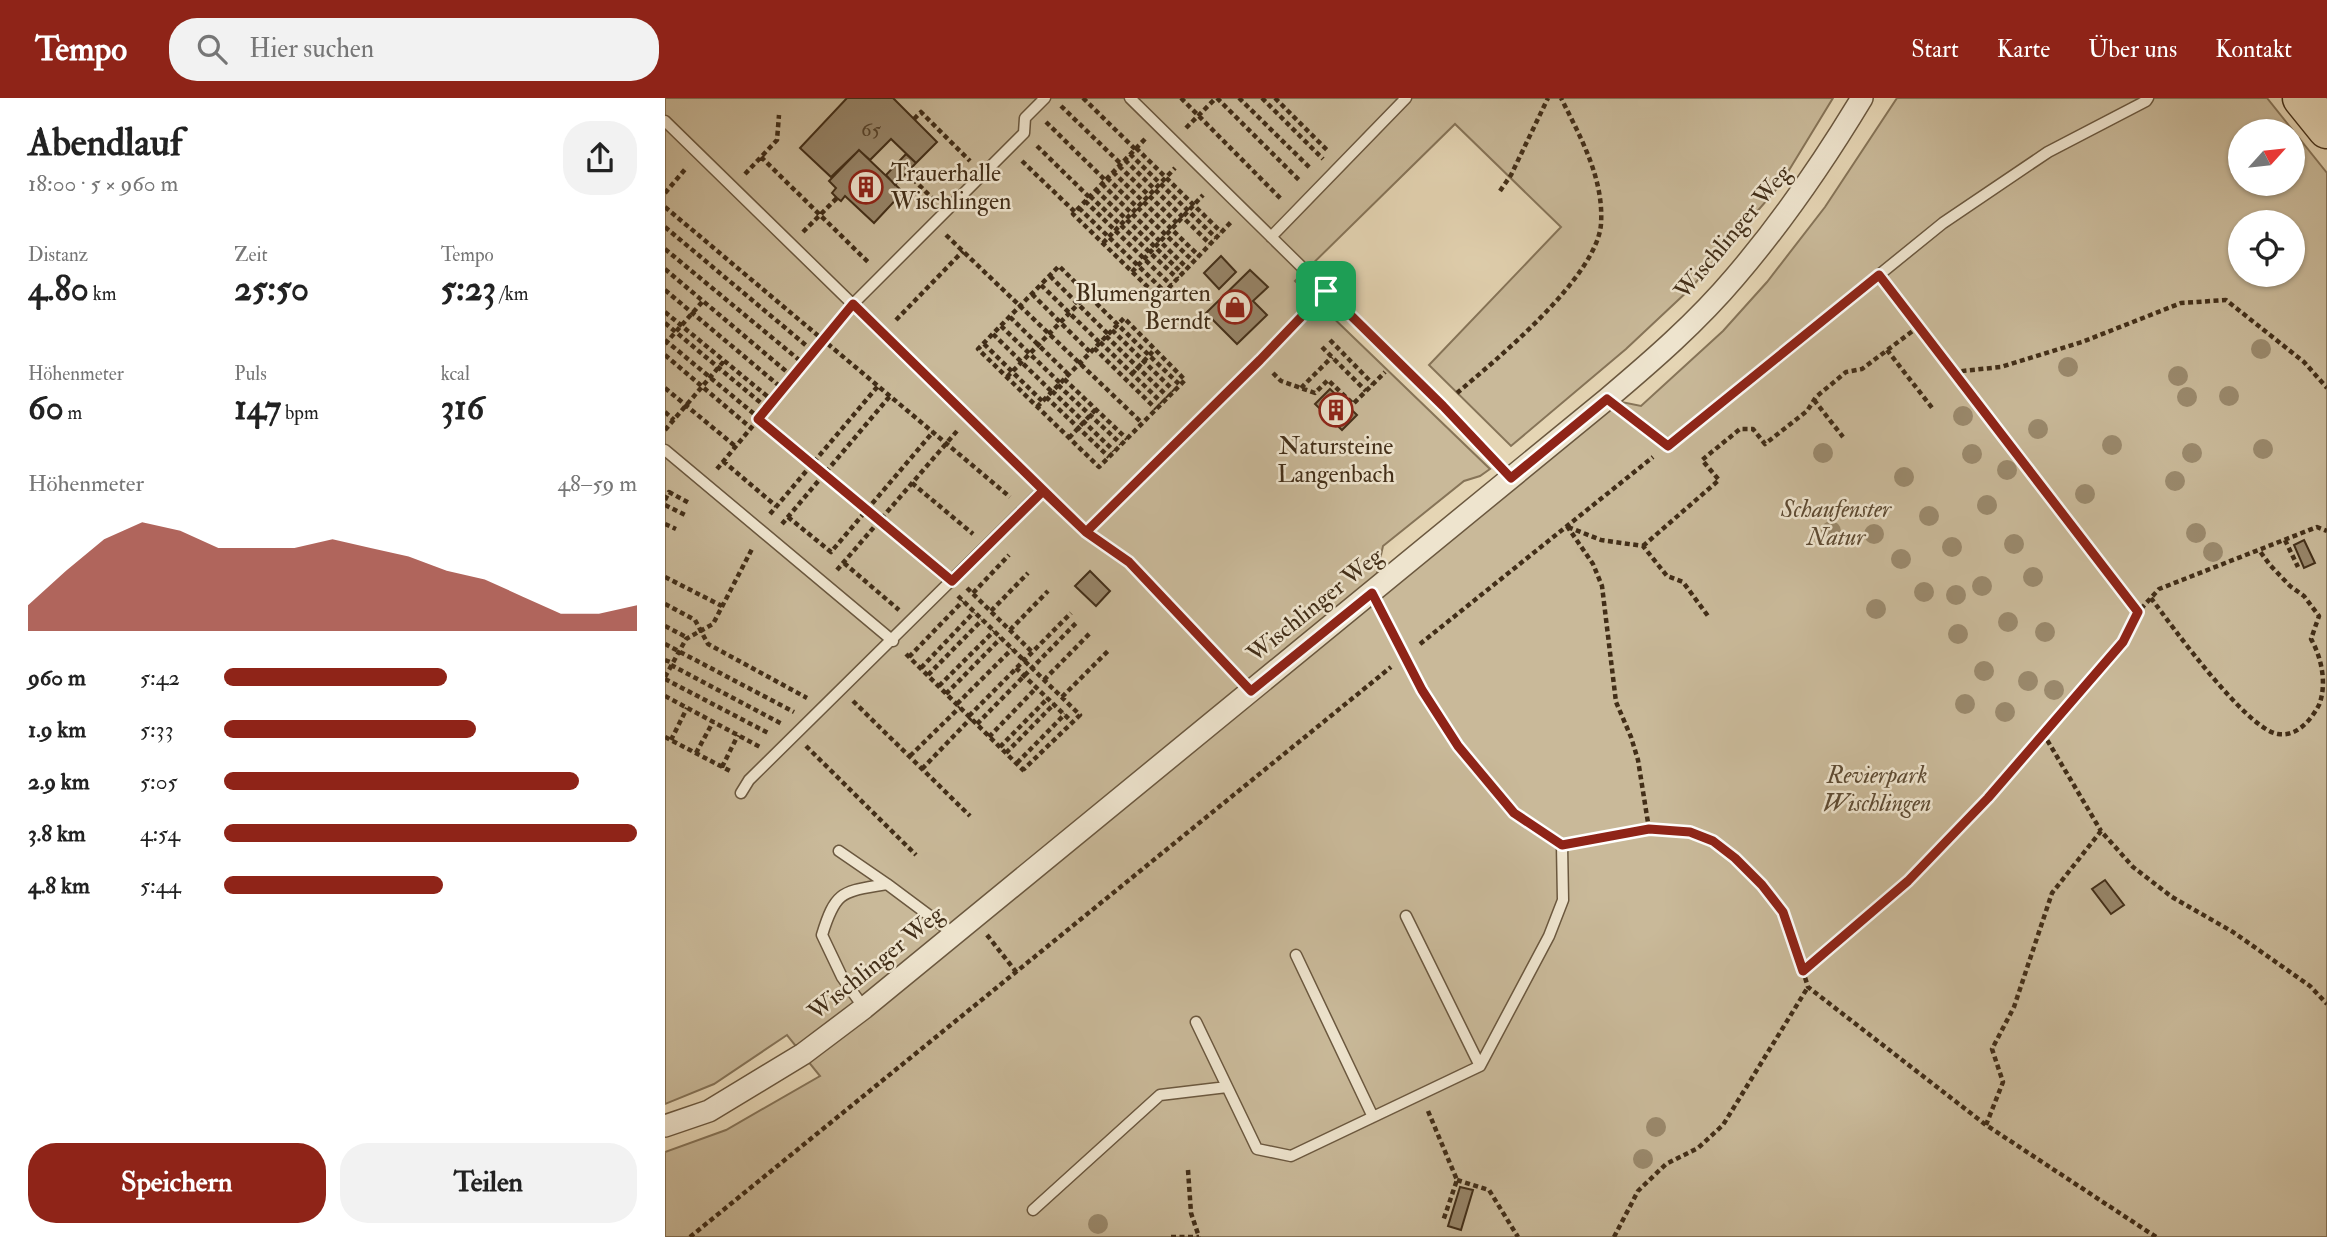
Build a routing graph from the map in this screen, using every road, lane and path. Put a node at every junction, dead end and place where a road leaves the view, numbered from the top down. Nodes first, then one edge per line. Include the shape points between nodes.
1 (1045, 98) edge
2 (1052, 98) edge
3 (1083, 98) edge
4 (1130, 98) edge
5 (1181, 98) edge
6 (1217, 98) edge
7 (1239, 98) edge
8 (1262, 98) edge
9 (1275, 98) edge
10 (1406, 98) edge
11 (1548, 98) edge
12 (1561, 98) edge
13 (1862, 98) edge
14 (2148, 98) edge
15 (2302, 98) edge
16 (1033, 109) junction
17 (779, 115) dead end
18 (1199, 116) junction
19 (914, 119) dead end
20 (665, 121) edge
21 (1158, 125) junction
22 (2327, 128) edge
23 (1024, 133) junction
24 (1173, 141) junction
25 (1009, 148) junction
26 (1134, 150) junction
27 (698, 154) junction
28 (1188, 155) junction
29 (761, 157) junction
30 (1122, 163) junction
31 (1338, 168) junction
32 (1113, 172) junction
33 (907, 173) dead end
34 (983, 174) junction
35 (1166, 177) junction
36 (1105, 181) junction
37 (1215, 182) junction
38 (1324, 182) junction
39 (1160, 183) junction
40 (732, 187) junction
41 (1155, 189) junction
42 (1096, 190) junction
43 (1500, 191) dead end
44 (665, 193) edge
45 (1313, 194) junction
46 (1149, 195) junction
47 (837, 198) dead end
48 (1088, 198) junction
49 (1143, 201) junction
50 (1194, 205) junction
51 (665, 207) edge
52 (1137, 207) junction
53 (1243, 209) junction
54 (1077, 210) junction
55 (1189, 211) junction
56 (946, 212) junction
57 (1131, 213) junction
58 (1295, 213) junction
59 (820, 215) junction
60 (1183, 217) junction
61 (1125, 219) junction
62 (934, 223) junction
63 (1177, 223) junction
64 (1120, 224) junction
65 (665, 227) edge
66 (1172, 229) junction
67 (1114, 230) junction
68 (1221, 232) junction
69 (1166, 235) junction
70 (1109, 237) junction
71 (1271, 237) junction
72 (1216, 238) junction
73 (1160, 242) junction
74 (1103, 243) junction
75 (1210, 244) junction
76 (1155, 247) junction
77 (665, 249) edge
78 (963, 251) junction
79 (1150, 253) junction
80 (1199, 256) junction
81 (1143, 260) junction
82 (1193, 262) junction
83 (1138, 265) junction
84 (1187, 268) junction
85 (665, 270) edge
86 (1132, 272) junction
87 (1182, 274) junction
88 (882, 275) junction
89 (1879, 275) junction
90 (1050, 276) junction
91 (1178, 279) junction
92 (1041, 285) junction
93 (1171, 285) junction
94 (665, 290) edge
95 (1326, 291) junction
96 (1165, 292) junction
97 (1032, 294) junction
98 (1087, 295) junction
99 (702, 301) junction
100 (853, 304) junction
101 (1078, 304) junction
102 (1020, 306) junction
103 (665, 312) edge
104 (692, 313) junction
105 (1069, 313) junction
106 (1010, 317) junction
107 (1060, 322) junction
108 (665, 323) edge
109 (1118, 325) junction
110 (1001, 326) junction
111 (1918, 327) junction
112 (676, 332) junction
113 (883, 333) junction
114 (993, 334) junction
115 (1048, 334) junction
116 (1109, 334) junction
117 (824, 340) junction
118 (1330, 340) dead end
119 (666, 342) edge
120 (1100, 343) junction
121 (983, 344) junction
122 (1038, 345) junction
123 (1322, 347) dead end
124 (1155, 349) junction
125 (1092, 350) junction
126 (1887, 350) junction
127 (814, 352) junction
128 (1030, 353) junction
129 (665, 355) edge
130 (1149, 355) junction
131 (1332, 357) junction
132 (1260, 360) junction
133 (1397, 360) junction
134 (725, 361) junction
135 (1143, 361) junction
136 (1021, 362) junction
137 (804, 364) junction
138 (1079, 364) junction
139 (719, 368) junction
140 (1138, 368) junction
141 (1012, 371) junction
142 (1953, 372) junction
143 (1132, 373) junction
144 (1069, 374) junction
145 (711, 377) junction
146 (793, 377) junction
147 (1007, 377) junction
148 (1127, 380) junction
149 (1061, 382) junction
150 (1373, 384) junction
151 (1180, 385) junction
152 (879, 386) junction
153 (702, 387) junction
154 (665, 388) edge
155 (1301, 388) junction
156 (2327, 388) edge
157 (783, 389) junction
158 (1052, 391) junction
159 (1174, 391) junction
160 (1366, 391) junction
161 (890, 396) junction
162 (1168, 397) junction
163 (1044, 399) junction
164 (1607, 399) junction
165 (1814, 400) junction
166 (773, 401) junction
167 (1162, 403) junction
168 (686, 406) junction
169 (1443, 406) junction
170 (1037, 407) junction
171 (767, 408) junction
172 (1095, 409) junction
173 (1156, 409) junction
174 (1933, 409) dead end
175 (665, 412) edge
176 (1090, 415) junction
177 (674, 419) junction
178 (759, 419) junction
179 (1084, 422) junction
180 (1142, 424) junction
181 (751, 428) junction
182 (1078, 428) junction
183 (665, 430) edge
184 (933, 432) junction
185 (1843, 437) dead end
186 (1069, 438) junction
187 (1126, 439) junction
188 (946, 443) junction
189 (1121, 444) junction
190 (736, 446) junction
191 (1668, 446) junction
192 (665, 450) edge
193 (1114, 451) junction
194 (1109, 457) junction
195 (723, 461) junction
196 (812, 464) junction
197 (824, 473) junction
198 (1511, 478) junction
199 (705, 483) junction
200 (912, 484) junction
201 (1043, 491) junction
202 (665, 500) edge
203 (691, 504) dead end
204 (665, 505) edge
205 (776, 506) junction
206 (1024, 509) junction
207 (867, 510) junction
208 (685, 514) dead end
209 (788, 517) junction
210 (880, 521) junction
211 (665, 524) edge
212 (1567, 526) junction
213 (676, 529) dead end
214 (759, 529) junction
215 (2327, 531) edge
216 (1086, 532) junction
217 (771, 538) junction
218 (2285, 539) junction
219 (988, 546) junction
220 (1643, 546) junction
221 (2259, 550) junction
222 (1009, 555) dead end
223 (844, 563) junction
224 (2298, 567) dead end
225 (1028, 573) dead end
226 (665, 578) edge
227 (952, 582) junction
228 (825, 584) junction
229 (1048, 591) dead end
230 (973, 593) junction
231 (1372, 593) junction
232 (2151, 598) junction
233 (963, 601) junction
234 (665, 604) edge
235 (722, 606) junction
236 (991, 611) junction
237 (974, 612) junction
238 (2138, 612) junction
239 (1071, 613) dead end
240 (1708, 616) dead end
241 (982, 620) junction
242 (913, 621) junction
243 (1079, 621) dead end
244 (665, 626) edge
245 (1010, 630) junction
246 (701, 631) junction
247 (993, 631) junction
248 (1090, 632) dead end
249 (688, 638) junction
250 (1001, 638) junction
251 (893, 640) junction
252 (665, 644) edge
253 (1012, 649) junction
254 (1109, 650) dead end
255 (679, 652) junction
256 (1032, 652) junction
257 (1405, 656) junction
258 (909, 657) junction
259 (665, 660) edge
260 (1024, 660) junction
261 (672, 664) junction
262 (921, 668) junction
263 (1016, 668) junction
264 (1032, 668) junction
265 (928, 675) junction
266 (1024, 676) junction
267 (665, 678) edge
268 (1044, 680) junction
269 (939, 686) junction
270 (1037, 688) junction
271 (842, 690) junction
272 (1251, 691) junction
273 (946, 694) junction
274 (665, 696) edge
275 (1062, 697) junction
276 (1048, 698) junction
277 (1054, 704) junction
278 (959, 706) junction
279 (824, 707) junction
280 (687, 708) junction
281 (1065, 714) junction
282 (970, 717) junction
283 (811, 721) junction
284 (713, 722) junction
285 (1072, 722) junction
286 (977, 724) junction
287 (2043, 733) junction
288 (739, 735) junction
289 (665, 737) edge
290 (794, 737) junction
291 (989, 737) junction
292 (671, 740) junction
293 (1000, 747) junction
294 (696, 753) junction
295 (1006, 753) junction
296 (775, 755) junction
297 (910, 757) junction
298 (1017, 763) junction
299 (722, 767) junction
300 (922, 769) junction
301 (749, 780) junction
302 (741, 793) dead end
303 (970, 816) dead end
304 (1649, 829) junction
305 (2101, 831) junction
306 (1562, 845) junction
307 (839, 851) dead end
308 (916, 855) dead end
309 (887, 884) junction
310 (1406, 916) dead end
311 (983, 931) dead end
312 (954, 934) junction
313 (1296, 956) dead end
314 (1803, 971) junction
315 (1017, 973) junction
316 (1808, 987) junction
317 (2327, 1004) edge
318 (864, 1009) junction
319 (1196, 1022) dead end
320 (1480, 1066) junction
321 (1227, 1087) junction
322 (1420, 1094) junction
323 (1373, 1117) junction
324 (1986, 1125) junction
325 (665, 1126) edge
326 (1188, 1170) dead end
327 (1457, 1180) junction
328 (1033, 1210) dead end
329 (1443, 1221) dead end
330 (697, 1233) junction
331 (690, 1237) edge
332 (703, 1237) edge
333 (1171, 1237) edge
334 (1199, 1237) edge
335 (1518, 1237) edge
336 (1614, 1237) edge
337 (2156, 1237) edge

1 - 16 lane
2 - 30 path
3 - 26 path
4 - 21 lane
5 - 18 path
6 - 18 path
6 - 45 path
7 - 38 path
8 - 31 path
9 - 31 path
10 - 31 lane
11 - 43 path
12 - 169 path via 1593,168 1600,200 1597,242 1545,314
13 - 164 street, Wischlinger Weg via 1808,184 1734,278 1671,344
14 - 89 lane via 2037,159 1943,223
15 - 22 highway
16 - 23 lane via 1024,118
16 - 36 path
17 - 29 path via 777,140
18 - 24 path
18 - 58 path
19 - 34 path via 921,112
20 - 27 lane
21 - 24 lane
21 - 26 path
23 - 25 lane
23 - 48 path
24 - 28 lane
25 - 34 lane
25 - 54 path
26 - 30 path
26 - 35 path
26 - 39 path
27 - 40 lane
27 - 44 path
28 - 35 path
28 - 37 lane
29 - 40 path
29 - 59 path
30 - 32 path
30 - 41 path
30 - 46 path
31 - 38 lane
32 - 36 path
32 - 49 path
33 - 56 path
34 - 56 lane
35 - 39 path
35 - 50 path
36 - 42 path
36 - 52 path
36 - 57 path
37 - 50 path
37 - 53 lane
38 - 45 lane
39 - 41 path
39 - 55 path
40 - 100 lane
41 - 46 path
41 - 60 path
42 - 48 path
42 - 61 path
45 - 58 lane
46 - 49 path
46 - 63 path
47 - 59 path
48 - 54 path
48 - 64 path
48 - 67 path
49 - 52 path
49 - 66 path
50 - 55 path
50 - 68 path
51 - 117 path
52 - 57 path
52 - 69 path
53 - 68 path
53 - 71 lane
54 - 70 path
54 - 74 path via 1073,214
55 - 60 path
55 - 72 path
56 - 62 lane
57 - 61 path
57 - 73 path
58 - 71 lane
59 - 88 path
60 - 63 path
60 - 75 path
61 - 64 path
61 - 76 path
62 - 78 path
62 - 88 lane
63 - 66 path
64 - 67 path
64 - 79 path
65 - 127 path
66 - 69 path
66 - 80 path
67 - 70 path
67 - 81 path
68 - 72 path
69 - 73 path
69 - 82 path
70 - 74 path
70 - 83 path
71 - 95 lane
72 - 75 path
73 - 76 path
73 - 84 path
74 - 86 path
75 - 80 path
76 - 79 path
76 - 87 path
77 - 137 path
78 - 102 path
78 - 113 path
79 - 81 path
79 - 91 path
80 - 82 path
81 - 83 path
81 - 93 path
82 - 84 path
83 - 86 path
83 - 96 path
84 - 87 path
85 - 99 path
86 - 96 path via 1159,298
87 - 91 path
88 - 100 lane
89 - 111 path
89 - 191 lane
90 - 92 path
90 - 98 path via 1059,266
90 - 101 path
91 - 93 path
92 - 97 path
92 - 105 path
93 - 96 path
94 - 104 path
95 - 132 lane
95 - 133 lane
97 - 102 path
97 - 107 path
98 - 101 path
98 - 109 path
99 - 104 path
99 - 146 path
100 - 113 lane
100 - 117 path
101 - 105 path
101 - 116 path
102 - 106 path
102 - 115 path
103 - 134 path
104 - 112 path
104 - 157 path
105 - 107 path
105 - 120 path
106 - 110 path
106 - 122 path
107 - 115 path
107 - 125 path
108 - 112 path
109 - 116 path
109 - 124 path via 1124,318
109 - 130 path
110 - 114 path
110 - 128 path
111 - 126 path
111 - 142 path
112 - 119 path
112 - 139 path
113 - 201 lane
114 - 121 path
114 - 136 path
115 - 122 path
115 - 138 path
116 - 120 path
116 - 135 path
116 - 140 path
117 - 127 path
117 - 152 path
118 - 150 path
119 - 145 path
120 - 125 path
120 - 143 path
121 - 141 path
121 - 147 path via 978,349
122 - 128 path
122 - 144 path
123 - 131 path
124 - 130 path
124 - 151 path via 1185,380
125 - 138 path
125 - 148 path
126 - 165 path via 1862,369 1846,372
126 - 174 path
127 - 137 path
128 - 136 path
128 - 149 path
129 - 153 path
130 - 135 path
130 - 151 path
131 - 155 path
131 - 160 path
132 - 155 path via 1281,381
132 - 216 lane
133 - 150 path
133 - 169 lane
134 - 139 path
134 - 166 path
135 - 140 path
135 - 159 path
136 - 141 path
136 - 158 path
137 - 146 path
138 - 144 path
138 - 180 path
139 - 145 path
139 - 171 path
140 - 143 path
140 - 162 path
141 - 147 path
141 - 163 path
142 - 156 path via 2012,363 2082,342 2181,303 2227,300 2304,362
142 - 238 path
143 - 148 path
143 - 167 path
144 - 149 path
145 - 153 path
145 - 178 path
146 - 157 path
147 - 170 path
148 - 173 path
149 - 158 path
149 - 172 path
149 - 176 path
150 - 160 path
151 - 159 path
152 - 161 path
152 - 196 path
153 - 168 path
153 - 181 path
154 - 168 path
155 - 160 path via 1315,393 1328,380 1353,404
157 - 166 path
158 - 163 path
158 - 179 path
159 - 162 path
161 - 184 path
161 - 197 path
162 - 167 path
163 - 170 path
163 - 182 path
164 - 191 lane
164 - 198 street, Wischlinger Weg
165 - 185 path
165 - 220 path via 1807,411 1765,444 1753,429 1740,429 1702,460 1719,480
166 - 171 path
167 - 173 path
168 - 177 path
168 - 190 path
169 - 198 lane
170 - 186 path
171 - 178 path
172 - 176 path
172 - 187 path
173 - 180 path
175 - 177 path
176 - 179 path
176 - 189 path
177 - 183 path
178 - 181 path
178 - 196 path
179 - 182 path
179 - 193 path
180 - 187 path
181 - 190 path
182 - 186 path
182 - 194 path
184 - 188 path
184 - 207 path
186 - 194 path via 1099,467
187 - 189 path
188 - 200 path
188 - 206 path
189 - 193 path
190 - 195 path
191 - 212 path
192 - 199 lane
193 - 194 path
195 - 199 path
195 - 205 path
196 - 197 path
196 - 205 path
197 - 207 path
197 - 209 path
198 - 231 street, Wischlinger Weg
199 - 214 lane
200 - 210 path
200 - 219 path
201 - 206 lane
201 - 216 lane
202 - 203 path via 669,492
204 - 208 path
205 - 214 path
206 - 219 lane
207 - 209 path via 831,552
207 - 210 path
209 - 217 path
210 - 223 path
210 - 227 path
211 - 213 path
212 - 220 path via 1601,540
212 - 257 path
212 - 304 path via 1594,564 1602,586 1616,702 1637,760
214 - 217 lane
214 - 235 path
215 - 218 path via 2317,527
216 - 272 lane via 1129,562
217 - 228 lane
218 - 221 path
218 - 224 path
219 - 227 lane
220 - 240 path via 1667,576 1683,582
221 - 232 path via 2159,589
221 - 232 path via 2319,616 2311,639 2320,653 2322,700 2312,719 2294,733 2277,735 2238,705
222 - 230 path
223 - 228 path
223 - 242 path
225 - 236 path
226 - 235 path
227 - 230 path
227 - 233 path
227 - 242 lane
228 - 251 lane
229 - 245 path
230 - 236 path
231 - 257 lane
231 - 272 street, Wischlinger Weg
232 - 238 path
233 - 237 path
233 - 258 path
234 - 246 path via 695,621
235 - 246 path via 713,624
236 - 245 path
237 - 241 path
237 - 262 path
238 - 287 path via 2123,642
239 - 256 path
241 - 247 path
241 - 265 path
242 - 251 lane
243 - 264 path
244 - 249 path
245 - 256 path
246 - 249 path
246 - 279 path via 708,644
247 - 250 path
247 - 269 path
248 - 268 path
249 - 255 path
250 - 253 path
250 - 273 path
251 - 258 path
251 - 271 lane
252 - 255 path
253 - 260 path
253 - 278 path
254 - 275 path
255 - 261 path
255 - 283 path
256 - 260 path
257 - 306 lane via 1458,746 1514,813
257 - 315 path
258 - 262 path
259 - 261 path
260 - 263 path
260 - 264 path
261 - 267 path
261 - 290 path
262 - 265 path
263 - 266 path
263 - 282 path
264 - 266 path
264 - 268 path
265 - 269 path
266 - 270 path
266 - 286 path
267 - 290 path
268 - 275 path
269 - 273 path
270 - 276 path
270 - 291 path
271 - 279 lane
271 - 297 path
272 - 312 street, Wischlinger Weg
273 - 278 path
274 - 280 path
275 - 285 path via 1080,715
276 - 277 path
276 - 293 path
277 - 281 path
277 - 295 path
278 - 282 path
278 - 297 path
279 - 283 lane
280 - 284 path
280 - 292 path
281 - 285 path
281 - 298 path
282 - 286 path
282 - 300 path
283 - 290 lane
284 - 288 path
284 - 294 path
285 - 298 path via 1024,771
286 - 291 path
287 - 305 path
287 - 314 path via 1908,881
288 - 296 path
288 - 299 path
289 - 292 path
290 - 296 lane
290 - 308 path
291 - 293 path
292 - 294 path
293 - 295 path
294 - 299 path
295 - 298 path
296 - 301 lane
297 - 300 path
299 - 301 path
300 - 303 path
301 - 302 lane
304 - 306 path
304 - 314 path via 1690,832 1713,841 1735,858 1783,912
305 - 317 path via 2143,875 2233,932 2310,986
305 - 324 path via 2052,893 2014,1007 1991,1049 2003,1082
306 - 320 lane via 1563,900 1549,936
307 - 309 lane
309 - 312 lane
309 - 318 lane via 847,891 830,908 822,935
310 - 320 lane
311 - 315 path
312 - 318 street, Wischlinger Weg
313 - 323 lane
314 - 316 path
315 - 330 path
316 - 324 path
316 - 336 path via 1723,1125 1698,1148 1666,1164 1638,1191
318 - 325 street, Wischlinger Weg via 803,1054 709,1111
319 - 321 lane
320 - 322 lane
321 - 323 lane via 1258,1149 1269,1152 1291,1156
321 - 328 lane via 1160,1095
322 - 323 lane
322 - 327 path
324 - 337 path
326 - 334 path via 1191,1213
327 - 329 path
327 - 335 path via 1489,1190
330 - 331 path
330 - 332 path
333 - 334 path

